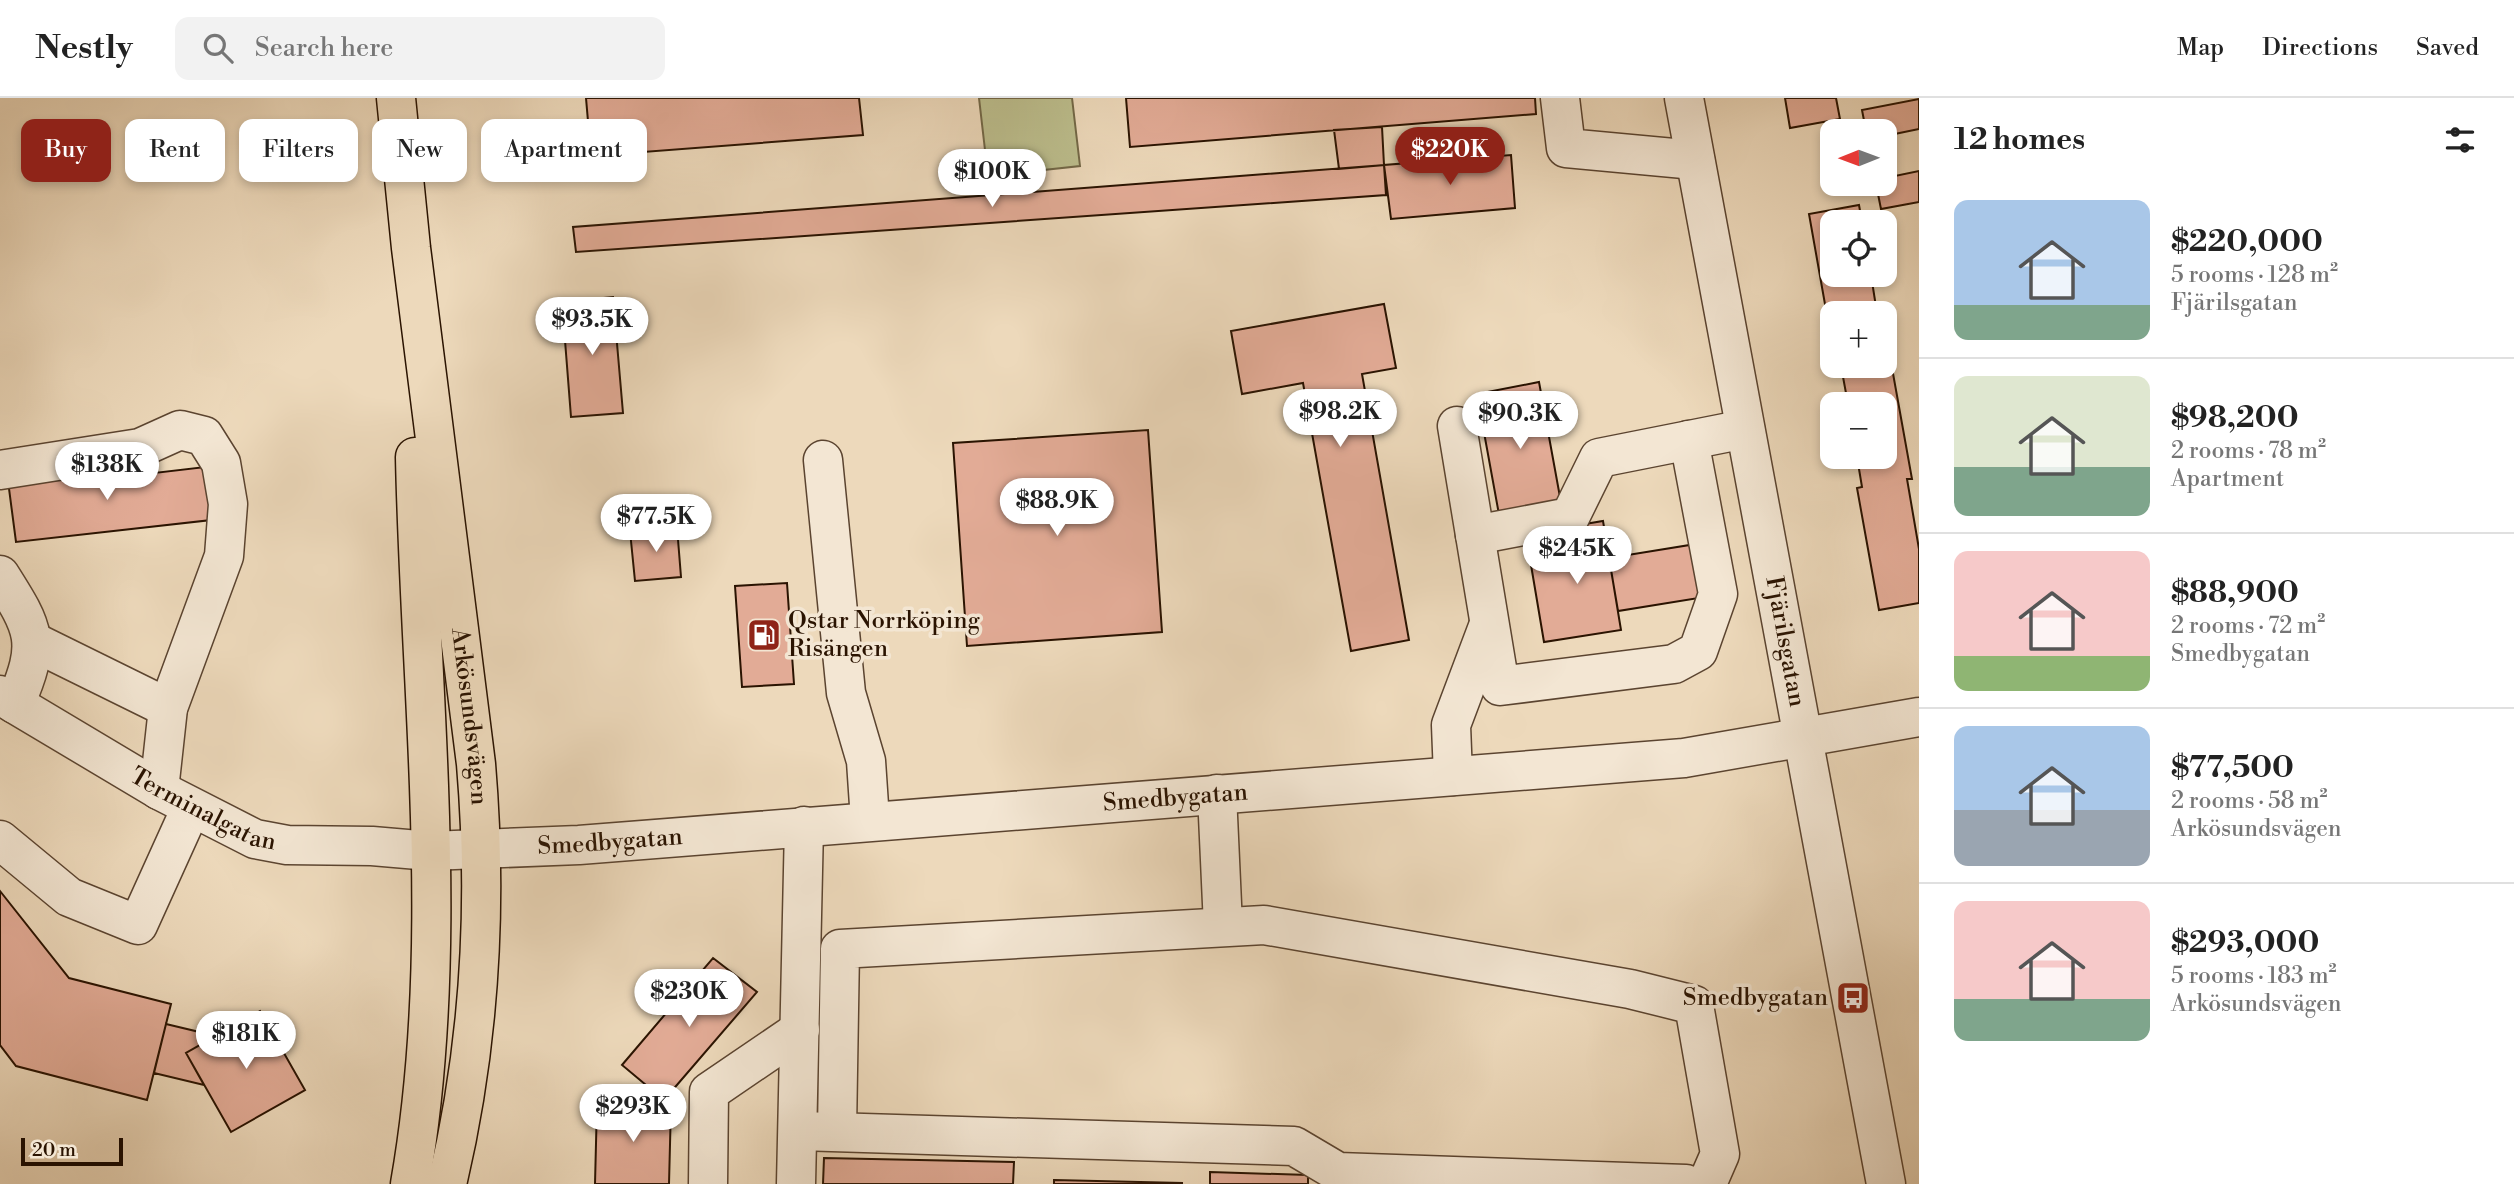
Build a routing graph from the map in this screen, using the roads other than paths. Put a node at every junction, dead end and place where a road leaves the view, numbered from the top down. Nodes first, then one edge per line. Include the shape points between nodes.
1 (396, 98) edge
2 (1560, 98) edge
3 (1684, 98) edge
4 (1695, 160) junction
5 (411, 248) junction
6 (1457, 426) dead end
7 (1745, 429) junction
8 (1689, 440) junction
9 (823, 460) dead end
10 (0, 470) edge
11 (1475, 535) junction
12 (0, 575) edge
13 (1490, 622) junction
14 (32, 641) junction
15 (7, 699) edge
16 (168, 708) junction
17 (1919, 717) edge
18 (1804, 738) junction
19 (1453, 776) junction
20 (1217, 794) junction
21 (175, 799) junction
22 (870, 820) junction
23 (804, 826) junction
24 (0, 840) edge
25 (483, 850) junction
26 (430, 851) junction
27 (1223, 926) junction
28 (800, 1030) junction
29 (799, 1131) junction
30 (837, 1131) junction
31 (410, 1184) edge
32 (447, 1184) edge
33 (708, 1184) edge
34 (796, 1184) edge
35 (1686, 1184) edge
36 (1707, 1184) edge
37 (1886, 1184) edge

1 - 5 main road, Arkösundsvägen
2 - 4 street via 1566,148
3 - 4 street, Fjärilsgatan
4 - 7 street, Fjärilsgatan
5 - 25 main road, Arkösundsvägen
5 - 26 main road, Arkösundsvägen
6 - 11 street
7 - 8 street
7 - 18 street, Fjärilsgatan
8 - 11 street via 1599,458 1570,517
8 - 13 street via 1718,594 1698,651 1674,664 1500,686
9 - 22 street via 846,693 866,761
10 - 16 street via 141,448 180,430 204,436 222,463 229,504 224,556
11 - 13 street
12 - 14 street via 31,625
13 - 19 street via 1451,724
14 - 15 street via 27,677
14 - 16 street
15 - 21 street, Terminalgatan
16 - 21 street
17 - 18 street, Smedbygatan
18 - 19 street, Smedbygatan via 1684,758
18 - 37 street, Fjärilsgatan
19 - 20 street, Smedbygatan
20 - 22 street, Smedbygatan
20 - 27 street
21 - 24 street via 138,925 69,897
21 - 26 street, Terminalgatan via 255,839
22 - 23 street, Smedbygatan
23 - 25 street, Smedbygatan
23 - 28 street
25 - 26 street, Smedbygatan
25 - 32 main road, Arkösundsvägen via 472,1053
26 - 31 main road, Arkösundsvägen via 428,1029 422,1115
27 - 30 street via 840,949
27 - 36 street via 1264,925 1694,1004 1720,1154
28 - 29 street
28 - 33 street via 709,1092
29 - 30 street
29 - 34 street
30 - 35 street via 1294,1146 1338,1172

